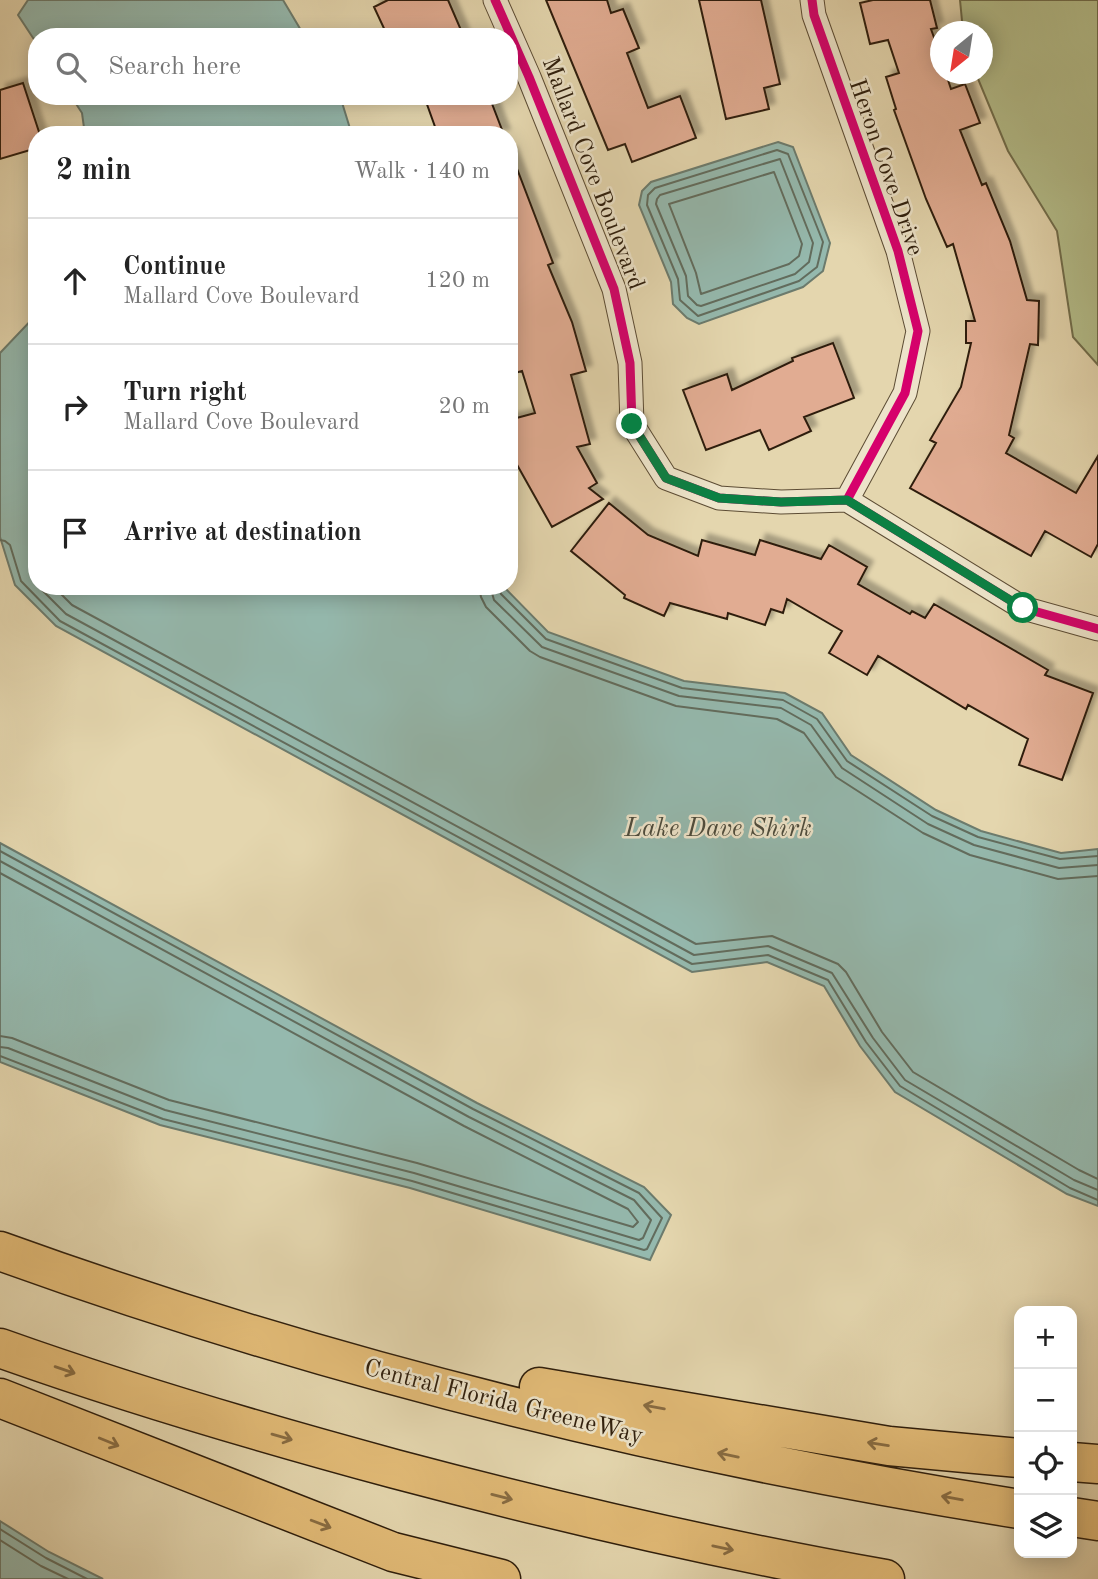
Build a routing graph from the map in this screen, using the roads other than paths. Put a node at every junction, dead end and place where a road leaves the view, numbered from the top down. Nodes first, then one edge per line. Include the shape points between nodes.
1 (495, 0) edge
2 (812, 0) edge
3 (507, 28) edge
4 (518, 52) edge
5 (847, 500) junction
6 (1098, 629) edge
7 (17, 1257) edge
8 (0, 1348) edge
9 (0, 1398) edge
10 (1014, 1458) edge
11 (1077, 1462) edge
12 (1098, 1464) edge
13 (1014, 1508) edge
14 (1077, 1518) edge
15 (1098, 1521) edge
16 (501, 1579) edge
17 (885, 1579) edge

1 - 3 street, Mallard Cove Boulevard
2 - 5 street, Heron Cove Drive via 898,250 918,331 905,393
4 - 5 street, Mallard Cove Boulevard via 614,289 631,363 632,424 666,478 719,498
5 - 6 street via 1023,608
10 -> 7 highway via 889,1446 506,1382 287,1331
13 -> 7 highway, Central Florida GreeneWay via 735,1457 499,1402 252,1333
8 -> 17 highway via 239,1425 477,1490 717,1547
9 -> 16 highway via 393,1552
11 - 12 highway
14 - 15 highway

